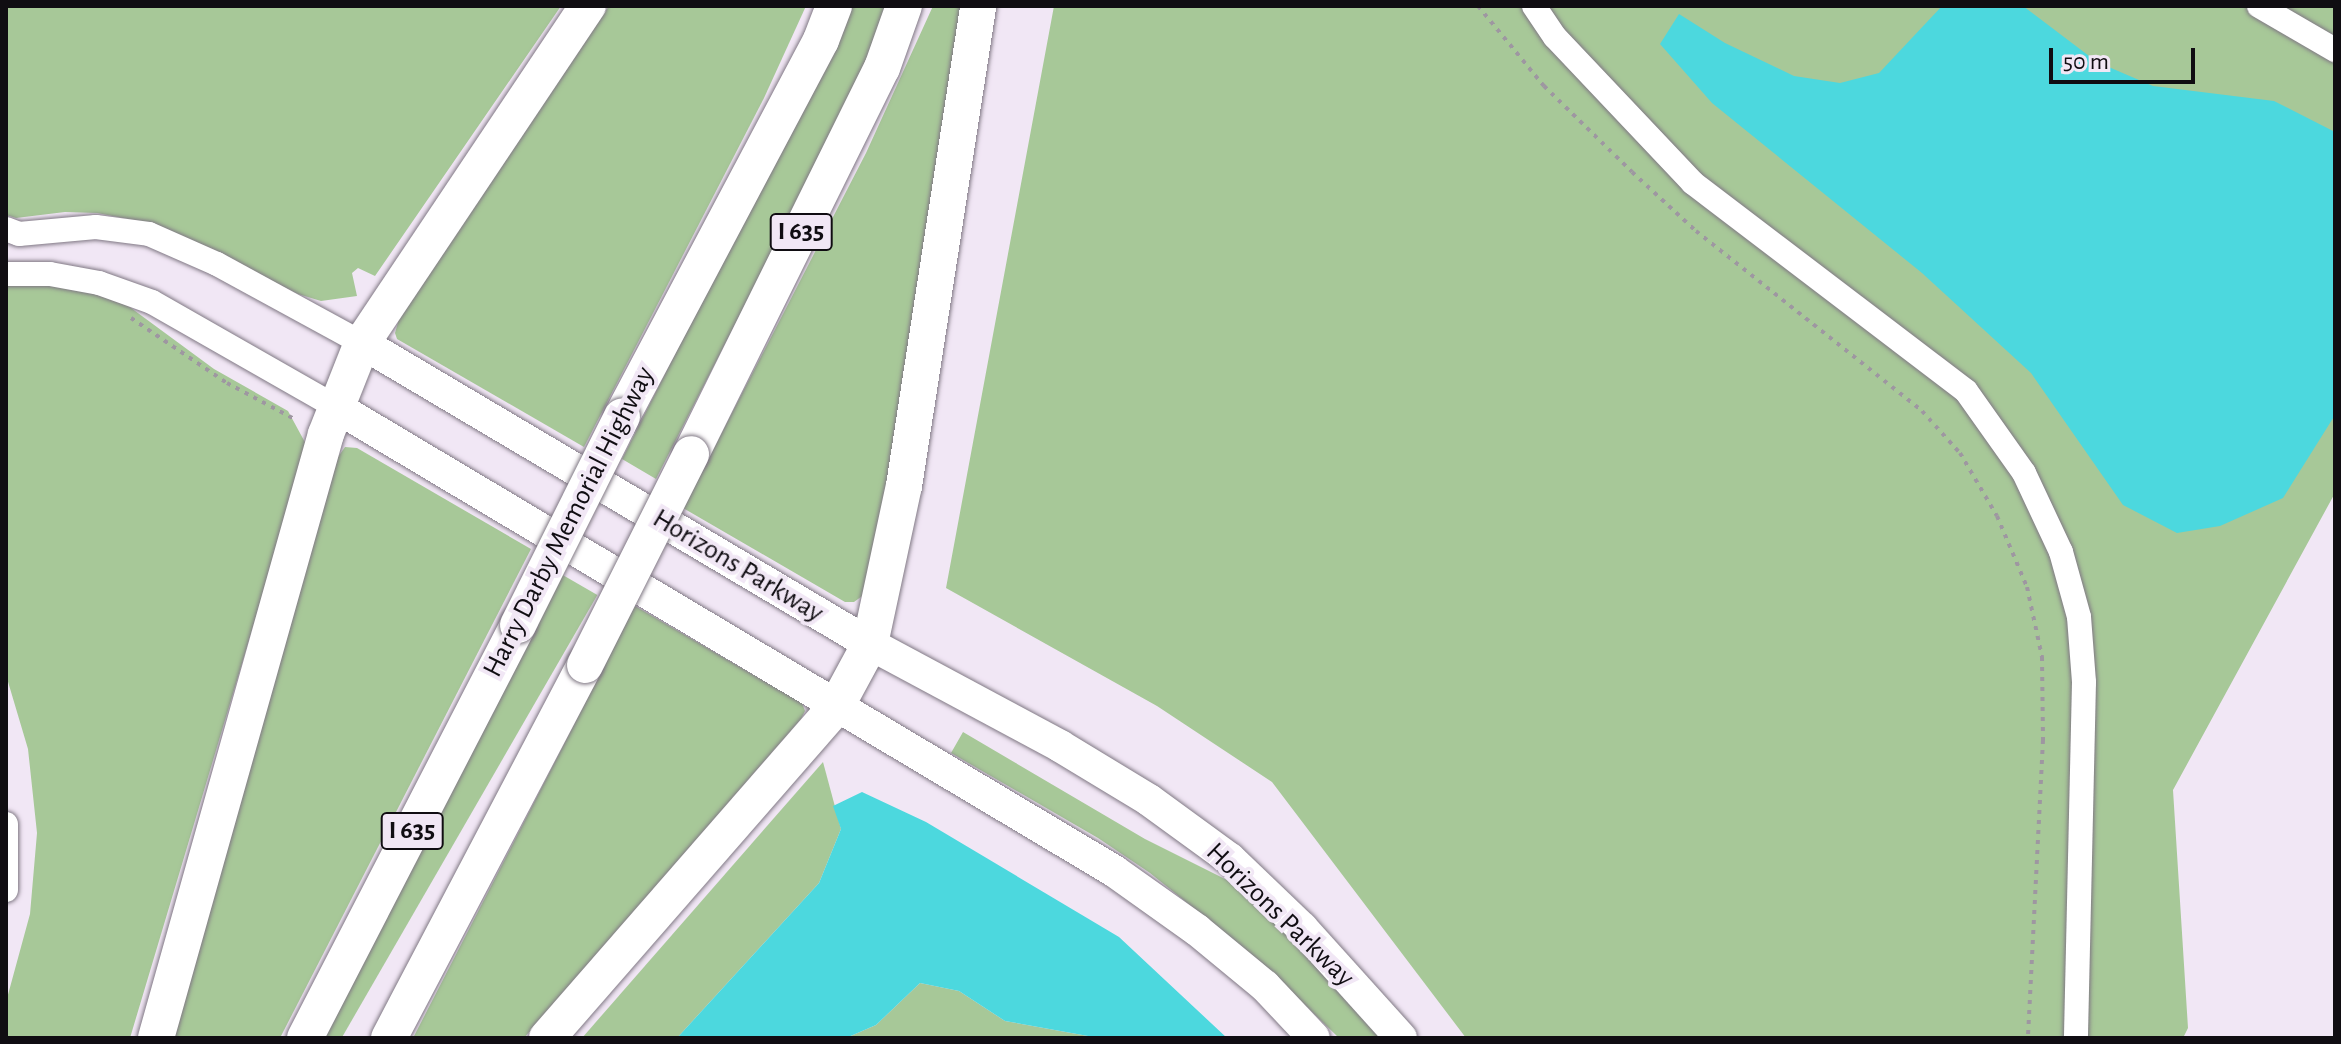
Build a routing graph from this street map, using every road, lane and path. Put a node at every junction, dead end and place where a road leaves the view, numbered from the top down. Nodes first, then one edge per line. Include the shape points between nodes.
1 (588, 6) edge
2 (834, 6) edge
3 (904, 6) edge
4 (978, 6) edge
5 (1478, 6) edge
6 (1534, 6) edge
7 (2259, 6) edge
8 (2300, 17) edge
9 (2335, 50) edge
10 (6, 229) edge
11 (6, 274) edge
12 (126, 315) dead end
13 (362, 343) junction
14 (336, 407) junction
15 (296, 420) dead end
16 (870, 644) junction
17 (837, 705) junction
18 (6, 824) edge
19 (6, 890) edge
20 (156, 1038) edge
21 (305, 1038) edge
22 (389, 1038) edge
23 (547, 1038) edge
24 (1314, 1038) edge
25 (1401, 1038) edge
26 (2028, 1038) edge
27 (2076, 1038) edge

1 - 13 highway
2 - 21 highway, Harry Darby Memorial Highway / I 635, bridge
3 - 22 highway, I 635, bridge via 882,68 691,454
4 - 16 highway via 904,486
5 - 26 path via 1544,86 1642,182 1922,411 1960,453 1997,516 2027,587 2042,657 2043,740
6 - 27 street via 1555,37 1693,183 1966,391 2024,473 2061,552 2079,617 2084,682
7 - 8 street
8 - 9 street
10 - 13 street, Horizons Parkway via 19,234 96,227 149,234 217,264
11 - 14 street via 50,274 99,283 152,302
12 - 15 path via 227,383
13 - 14 highway
13 - 16 main road, Horizons Parkway
14 - 17 main road
14 - 20 highway
16 - 17 highway
16 - 25 main road, Horizons Parkway via 1060,746 1149,800 1230,859 1302,928
17 - 23 highway
17 - 24 main road via 1114,871 1265,986
18 - 19 street

